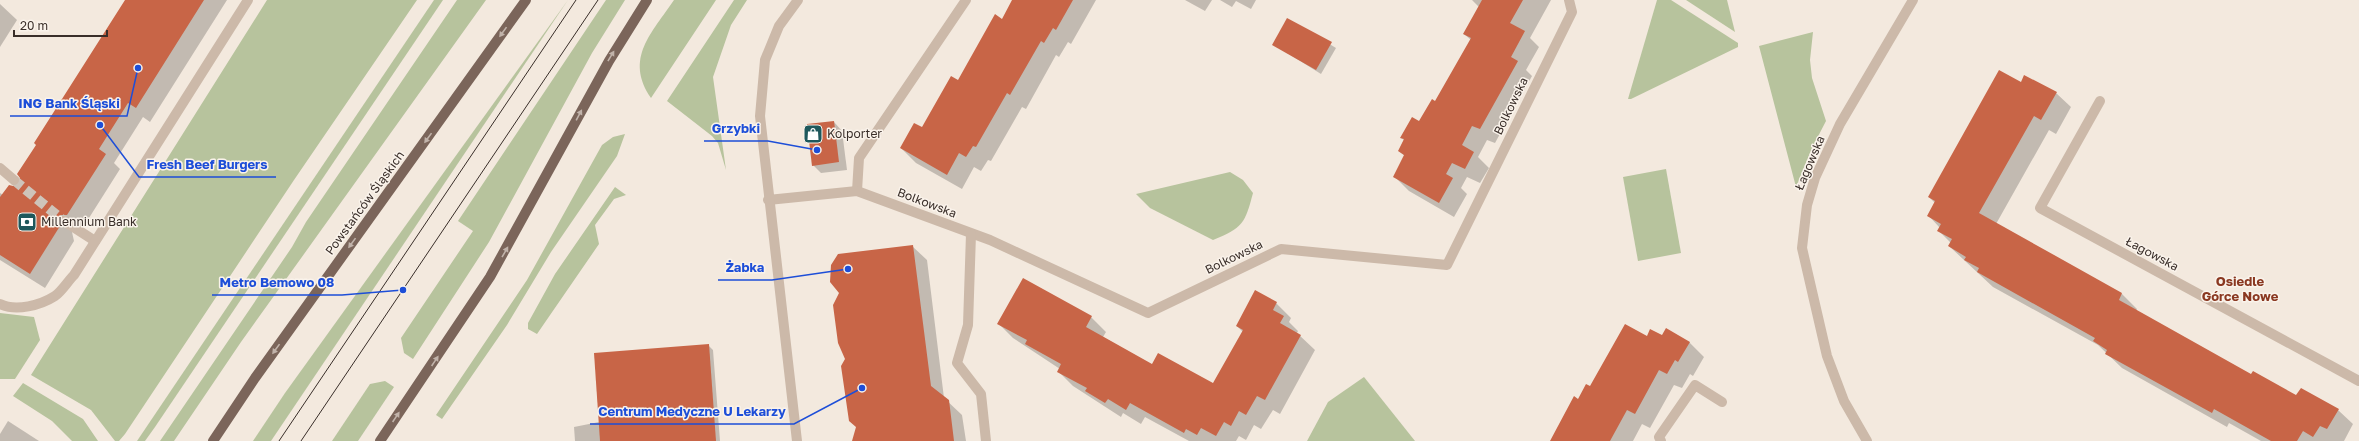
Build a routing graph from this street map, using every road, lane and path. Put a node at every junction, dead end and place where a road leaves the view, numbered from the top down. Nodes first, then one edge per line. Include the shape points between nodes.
1 (248, 0) edge
2 (526, 0) edge
3 (647, 0) edge
4 (798, 0) edge
5 (966, 0) edge
6 (1569, 0) edge
7 (1914, 0) edge
8 (2100, 101) dead end
9 (0, 168) edge
10 (14, 180) tunnel mouth
11 (857, 191) junction
12 (768, 200) junction
13 (64, 221) tunnel mouth
14 (971, 234) junction
15 (95, 241) junction
16 (0, 304) edge
17 (2359, 381) edge
18 (1722, 402) dead end
19 (213, 441) edge
20 (380, 441) edge
21 (797, 441) edge
22 (986, 441) edge
23 (1661, 441) edge
24 (1867, 441) edge

1 - 15 street
2 -> 19 main road, Powstańców Śląskich
20 -> 3 main road via 490,277 609,61
4 - 12 street via 779,26 765,60 760,116
5 - 11 street via 859,158
6 - 14 street, Bolkowska via 1572,12 1447,265 1281,249 1148,313 990,240
7 - 24 street, Łagowska via 1840,124 1815,178 1807,205 1802,248 1827,356 1844,401
8 - 17 street, Łagowska via 2040,208
9 - 10 street
11 - 12 street, Bolkowska
11 - 14 street, Bolkowska
12 - 21 street
13 - 15 street
14 - 22 street via 968,325 957,363 981,394
15 - 16 street via 74,275 55,296 20,308
18 - 23 street via 1695,385 1659,437

